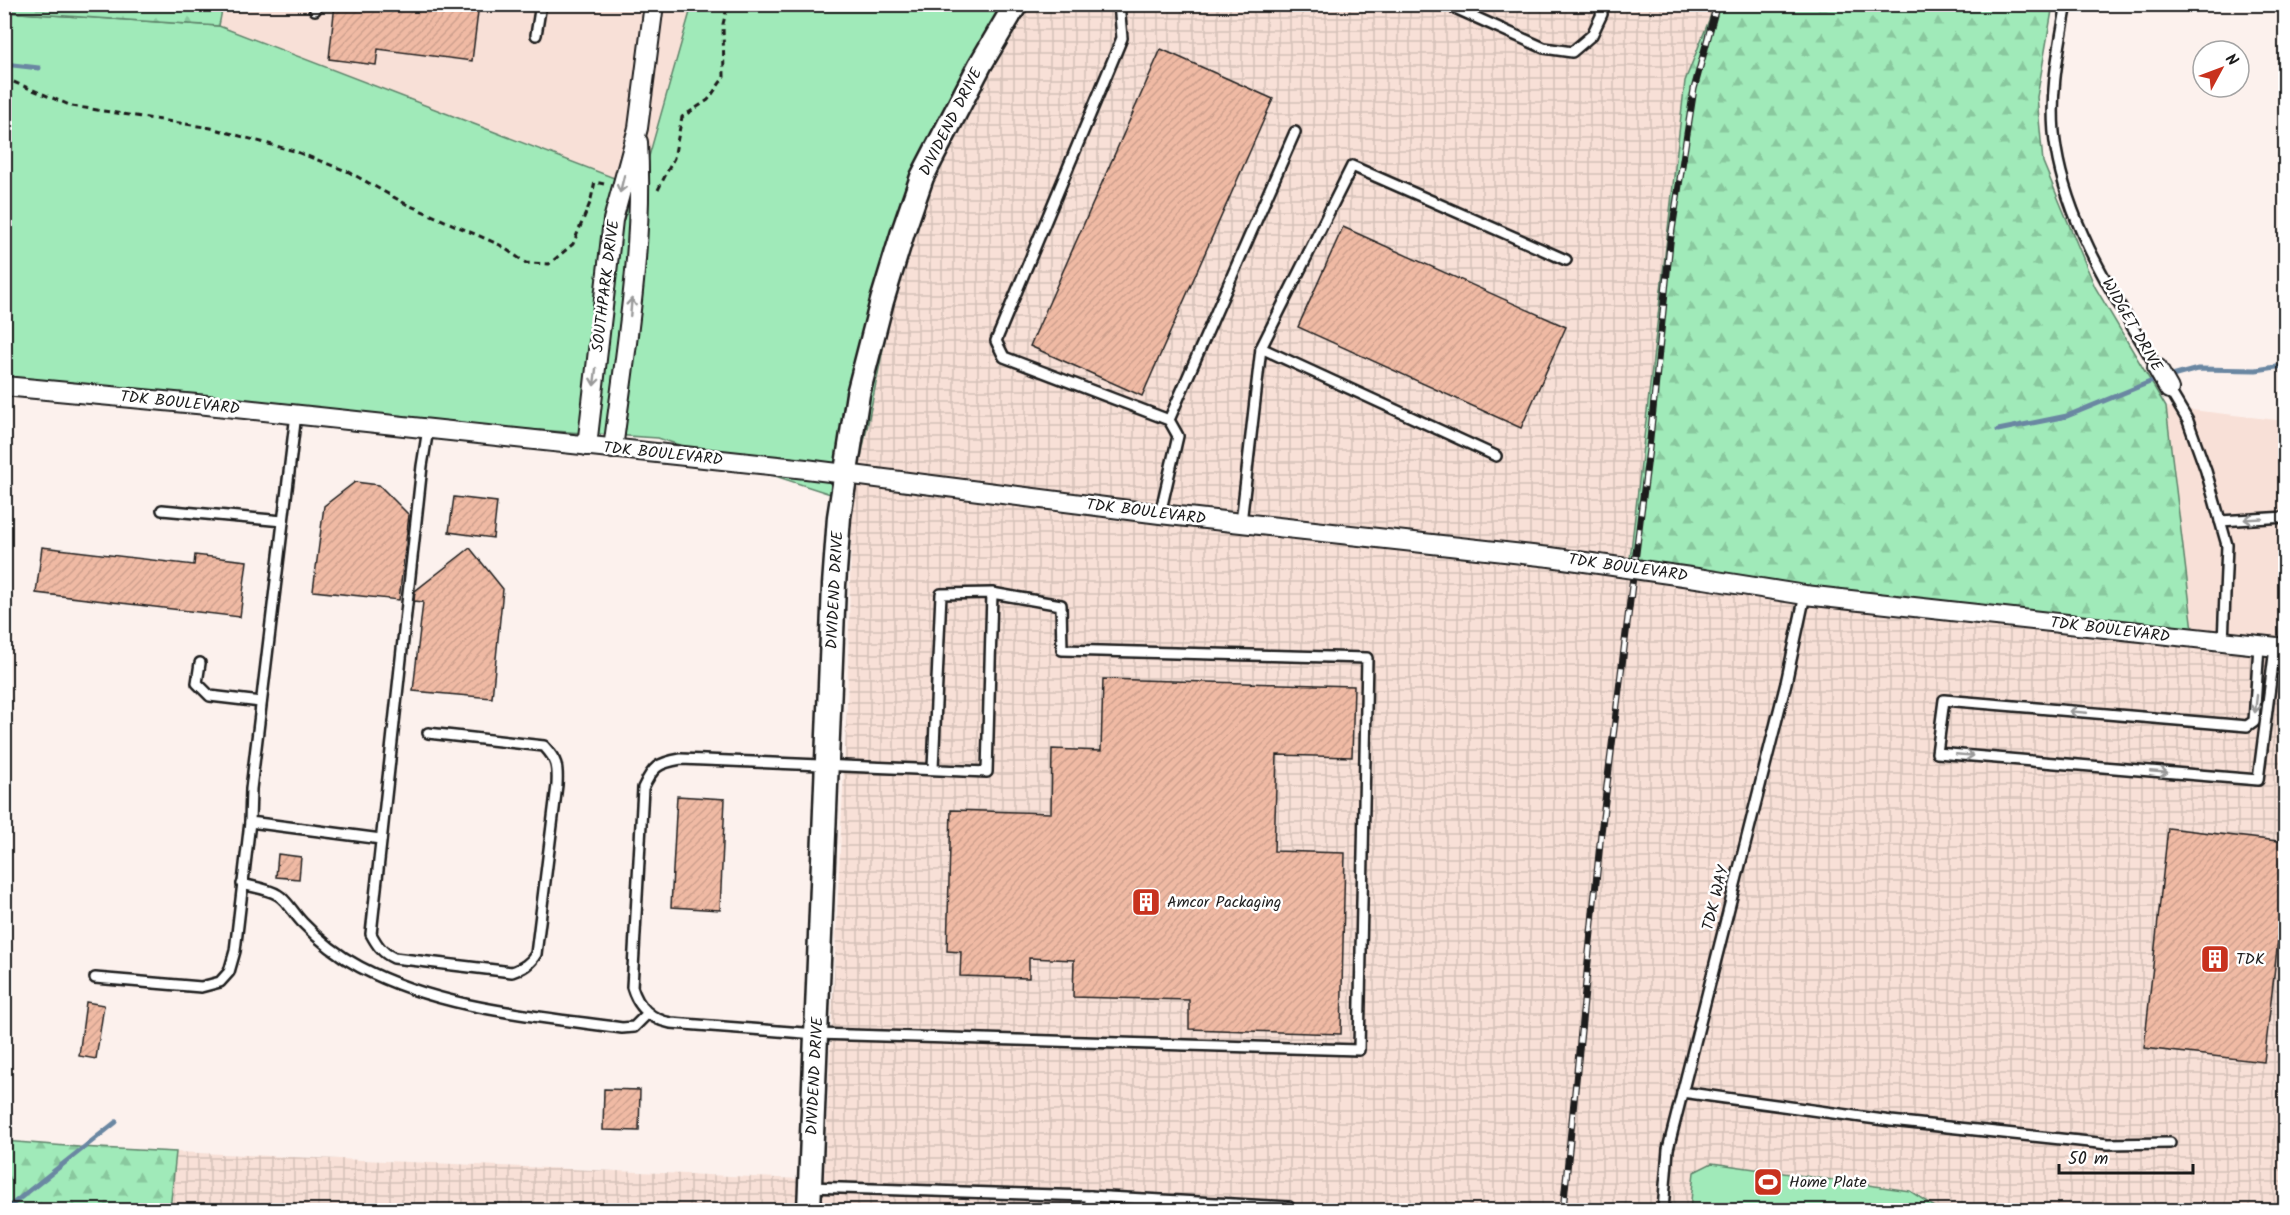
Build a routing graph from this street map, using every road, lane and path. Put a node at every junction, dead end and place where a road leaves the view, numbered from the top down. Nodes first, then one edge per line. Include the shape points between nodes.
1 (541, 4) edge
2 (654, 4) edge
3 (728, 4) edge
4 (1017, 4) edge
5 (1119, 4) edge
6 (1446, 4) edge
7 (1598, 4) edge
8 (2067, 4) edge
9 (536, 35) dead end
10 (4, 78) edge
11 (638, 128) junction
12 (1295, 132) dead end
13 (621, 187) junction
14 (641, 190) junction
15 (1566, 260) dead end
16 (1261, 348) junction
17 (2157, 368) joint
18 (4, 386) edge
19 (2169, 389) joint
20 (296, 414) junction
21 (1169, 420) junction
22 (428, 429) junction
23 (587, 446) junction
24 (613, 449) junction
25 (1496, 456) dead end
26 (846, 474) junction
27 (162, 510) dead end
28 (1160, 514) junction
29 (2286, 517) edge
30 (283, 521) junction
31 (2220, 521) junction
32 (1241, 523) junction
33 (992, 593) junction
34 (1805, 595) junction
35 (2223, 643) junction
36 (2273, 647) edge
37 (200, 663) dead end
38 (261, 702) junction
39 (428, 732) dead end
40 (828, 766) junction
41 (933, 768) junction
42 (250, 822) junction
43 (381, 839) junction
44 (242, 885) junction
45 (94, 978) dead end
46 (647, 1014) junction
47 (817, 1034) junction
48 (1682, 1092) junction
49 (2170, 1143) dead end
50 (810, 1187) junction
51 (1090, 1196) junction
52 (809, 1210) edge
53 (1090, 1210) edge
54 (1289, 1210) edge
55 (1663, 1210) edge

1 - 9 lane
2 - 11 street, SOUTHPARK DRIVE
3 - 14 path via 723,24 724,77 708,100 682,117 674,158 658,190
4 - 26 street, DIVIDEND DRIVE via 980,65 922,177 882,301 858,394
5 - 21 lane via 1122,38 996,340 1004,357
6 - 7 lane via 1544,48 1572,52 1592,34 1602,14
8 - 17 lane, WIDGET DRIVE via 2055,69 2054,123 2062,176 2082,234
10 - 13 path via 72,106 211,128 294,151 349,172 406,204 500,244 526,263 549,264 573,244 595,182
11 -> 13 street, SOUTHPARK DRIVE
11 - 14 street, SOUTHPARK DRIVE
12 - 21 lane
13 -> 23 street, SOUTHPARK DRIVE via 613,220
24 -> 14 street, SOUTHPARK DRIVE via 630,321
15 - 16 lane via 1352,165
16 - 25 lane
16 - 32 lane
17 - 19 street, WIDGET DRIVE
18 - 20 street, TDK BOULEVARD
19 - 31 lane, WIDGET DRIVE via 2188,421
20 - 22 street, TDK BOULEVARD
20 - 30 lane
21 - 28 lane via 1178,436
22 - 23 street, TDK BOULEVARD
22 - 43 lane
23 - 24 street, TDK BOULEVARD
24 - 26 street, TDK BOULEVARD
26 - 28 street, TDK BOULEVARD
26 - 40 street, DIVIDEND DRIVE via 836,562
27 - 30 lane
28 - 32 street, TDK BOULEVARD
29 -> 31 lane
30 - 38 lane
31 - 35 lane, WIDGET DRIVE via 2228,544
32 - 34 street, TDK BOULEVARD, bridge via 1550,557
33 - 41 lane via 941,594
33 - 41 lane via 987,772
33 - 47 lane via 1061,605 1062,650 1367,658 1359,1050
34 - 35 street, TDK BOULEVARD
34 - 48 lane, TDK WAY
35 - 36 street, TDK BOULEVARD
36 -> 36 lane via 2254,721 2247,726 1944,700 1937,753 2258,780
37 - 38 lane via 197,683 210,696
38 - 42 lane
39 - 43 lane via 544,746 555,757 557,785 536,954 530,963 512,972 386,955 371,934
40 - 41 lane
40 - 46 lane via 681,759 650,772 643,788 632,987
40 - 47 street, DIVIDEND DRIVE
42 - 43 lane
42 - 44 lane
44 - 45 lane via 235,951 229,972 220,982 201,987
44 - 46 lane via 278,895 303,924 331,947 357,966 403,987 531,1016 622,1028 634,1027
46 - 47 lane via 671,1023
47 - 50 street, DIVIDEND DRIVE
48 - 49 lane via 1925,1125 2108,1144
48 - 55 lane, TDK WAY via 1668,1149
50 - 51 lane
50 - 52 street, DIVIDEND DRIVE
51 - 53 lane
51 - 54 lane

